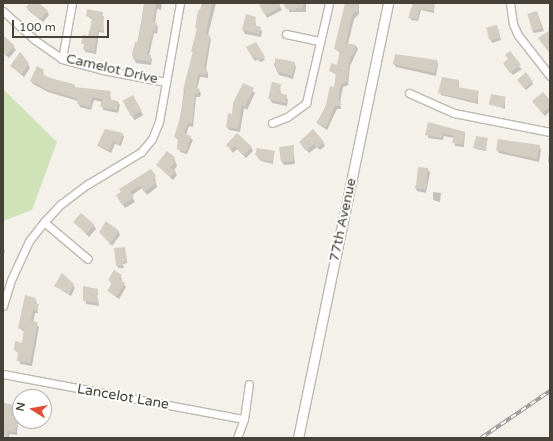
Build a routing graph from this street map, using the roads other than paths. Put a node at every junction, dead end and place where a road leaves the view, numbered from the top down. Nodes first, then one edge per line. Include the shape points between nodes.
1 (72, 3) edge
2 (180, 3) edge
3 (329, 3) edge
4 (388, 3) edge
5 (510, 3) edge
6 (3, 11) edge
7 (286, 34) dead end
8 (320, 41) junction
9 (62, 59) junction
10 (550, 76) edge
11 (166, 82) junction
12 (409, 93) dead end
13 (272, 123) dead end
14 (550, 132) edge
15 (44, 222) junction
16 (88, 259) dead end
17 (7, 279) edge
18 (3, 306) edge
19 (3, 374) edge
20 (249, 384) dead end
21 (244, 419) junction
22 (237, 438) edge
23 (298, 438) edge

1 - 9 street
2 - 11 street
3 - 8 street
4 - 23 street, 77th Avenue
5 - 10 street via 513,24 518,36
6 - 9 street, Camelot Drive via 35,40
7 - 8 street
8 - 13 street via 306,103 288,117
9 - 11 street, Camelot Drive
11 - 15 street via 159,122 152,139 140,152 61,204
12 - 14 street via 454,113
15 - 16 street
15 - 17 street via 29,241
17 - 18 street
19 - 21 street, Lancelot Lane
20 - 21 street
21 - 22 street

